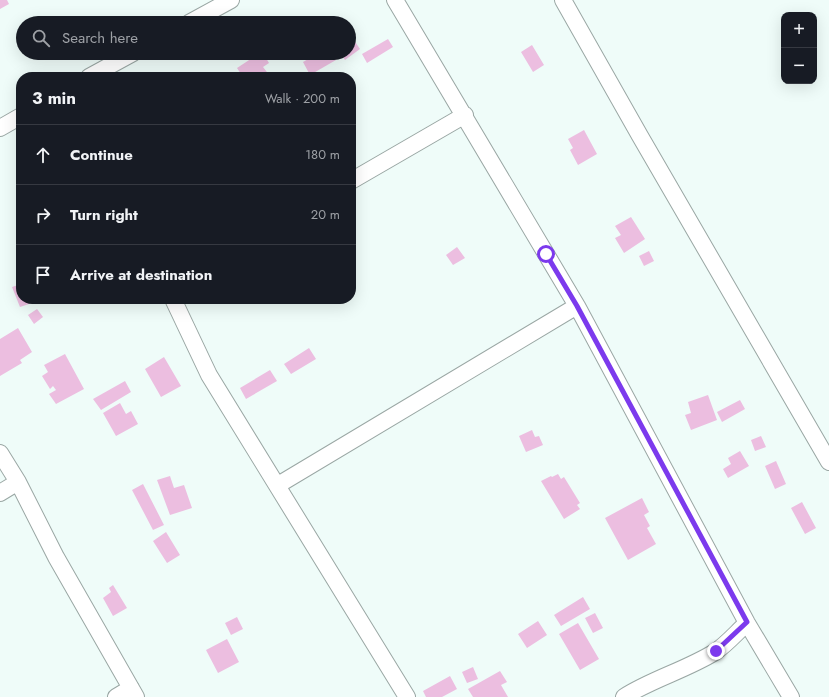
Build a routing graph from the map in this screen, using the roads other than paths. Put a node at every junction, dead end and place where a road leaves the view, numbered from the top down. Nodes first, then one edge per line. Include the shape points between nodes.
1 (231, 0) edge
2 (395, 0) edge
3 (563, 0) edge
4 (202, 16) edge
5 (120, 60) edge
6 (98, 72) edge
7 (465, 115) junction
8 (16, 119) edge
9 (0, 128) edge
10 (356, 178) edge
11 (175, 304) edge
12 (577, 306) junction
13 (0, 453) edge
14 (829, 462) edge
15 (18, 482) junction
16 (278, 485) junction
17 (0, 493) edge
18 (747, 622) junction
19 (133, 693) edge
20 (116, 697) edge
21 (407, 697) edge
22 (624, 697) edge
23 (791, 697) edge

1 - 4 street
2 - 7 street
3 - 14 street
5 - 6 street
7 - 10 street
7 - 12 street
8 - 9 street
11 - 16 street via 209,375
12 - 16 street
12 - 18 street
13 - 15 street
15 - 17 street
15 - 19 street via 56,557
16 - 21 street
18 - 22 street via 716,651 637,688
18 - 23 street
19 - 20 street

